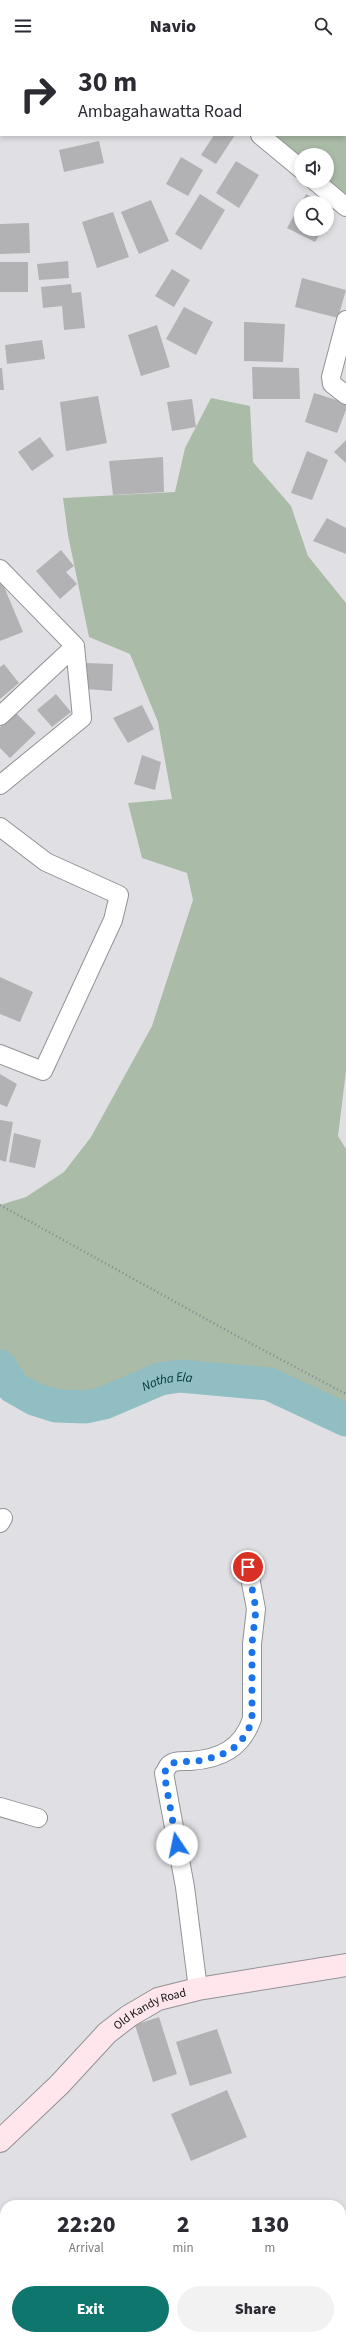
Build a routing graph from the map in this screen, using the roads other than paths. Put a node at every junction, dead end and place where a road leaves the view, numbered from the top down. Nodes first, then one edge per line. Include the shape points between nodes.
1 (261, 136) edge
2 (294, 163) edge
3 (323, 188) edge
4 (346, 207) edge
5 (346, 320) edge
6 (346, 395) edge
7 (0, 569) edge
8 (75, 646) junction
9 (0, 716) edge
10 (0, 785) edge
11 (0, 828) edge
12 (0, 1054) edge
13 (248, 1567) dead end
14 (0, 1806) edge
15 (38, 1818) dead end
16 (346, 1965) edge
17 (198, 1989) junction
18 (0, 2140) edge

1 - 2 street
3 - 4 street
5 - 6 street via 332,377 332,384
7 - 8 street
8 - 9 street
8 - 10 street via 82,718
11 - 12 street via 46,862 118,895 113,920 43,1071
13 - 17 street via 256,1609 252,1644 250,1726 235,1747 219,1756 198,1761 176,1762 170,1764 164,1773 185,1887
14 - 15 street
16 - 17 street, Old Kandy Road
17 - 18 street, Old Kandy Road via 158,1999 129,2016 107,2033 59,2085

